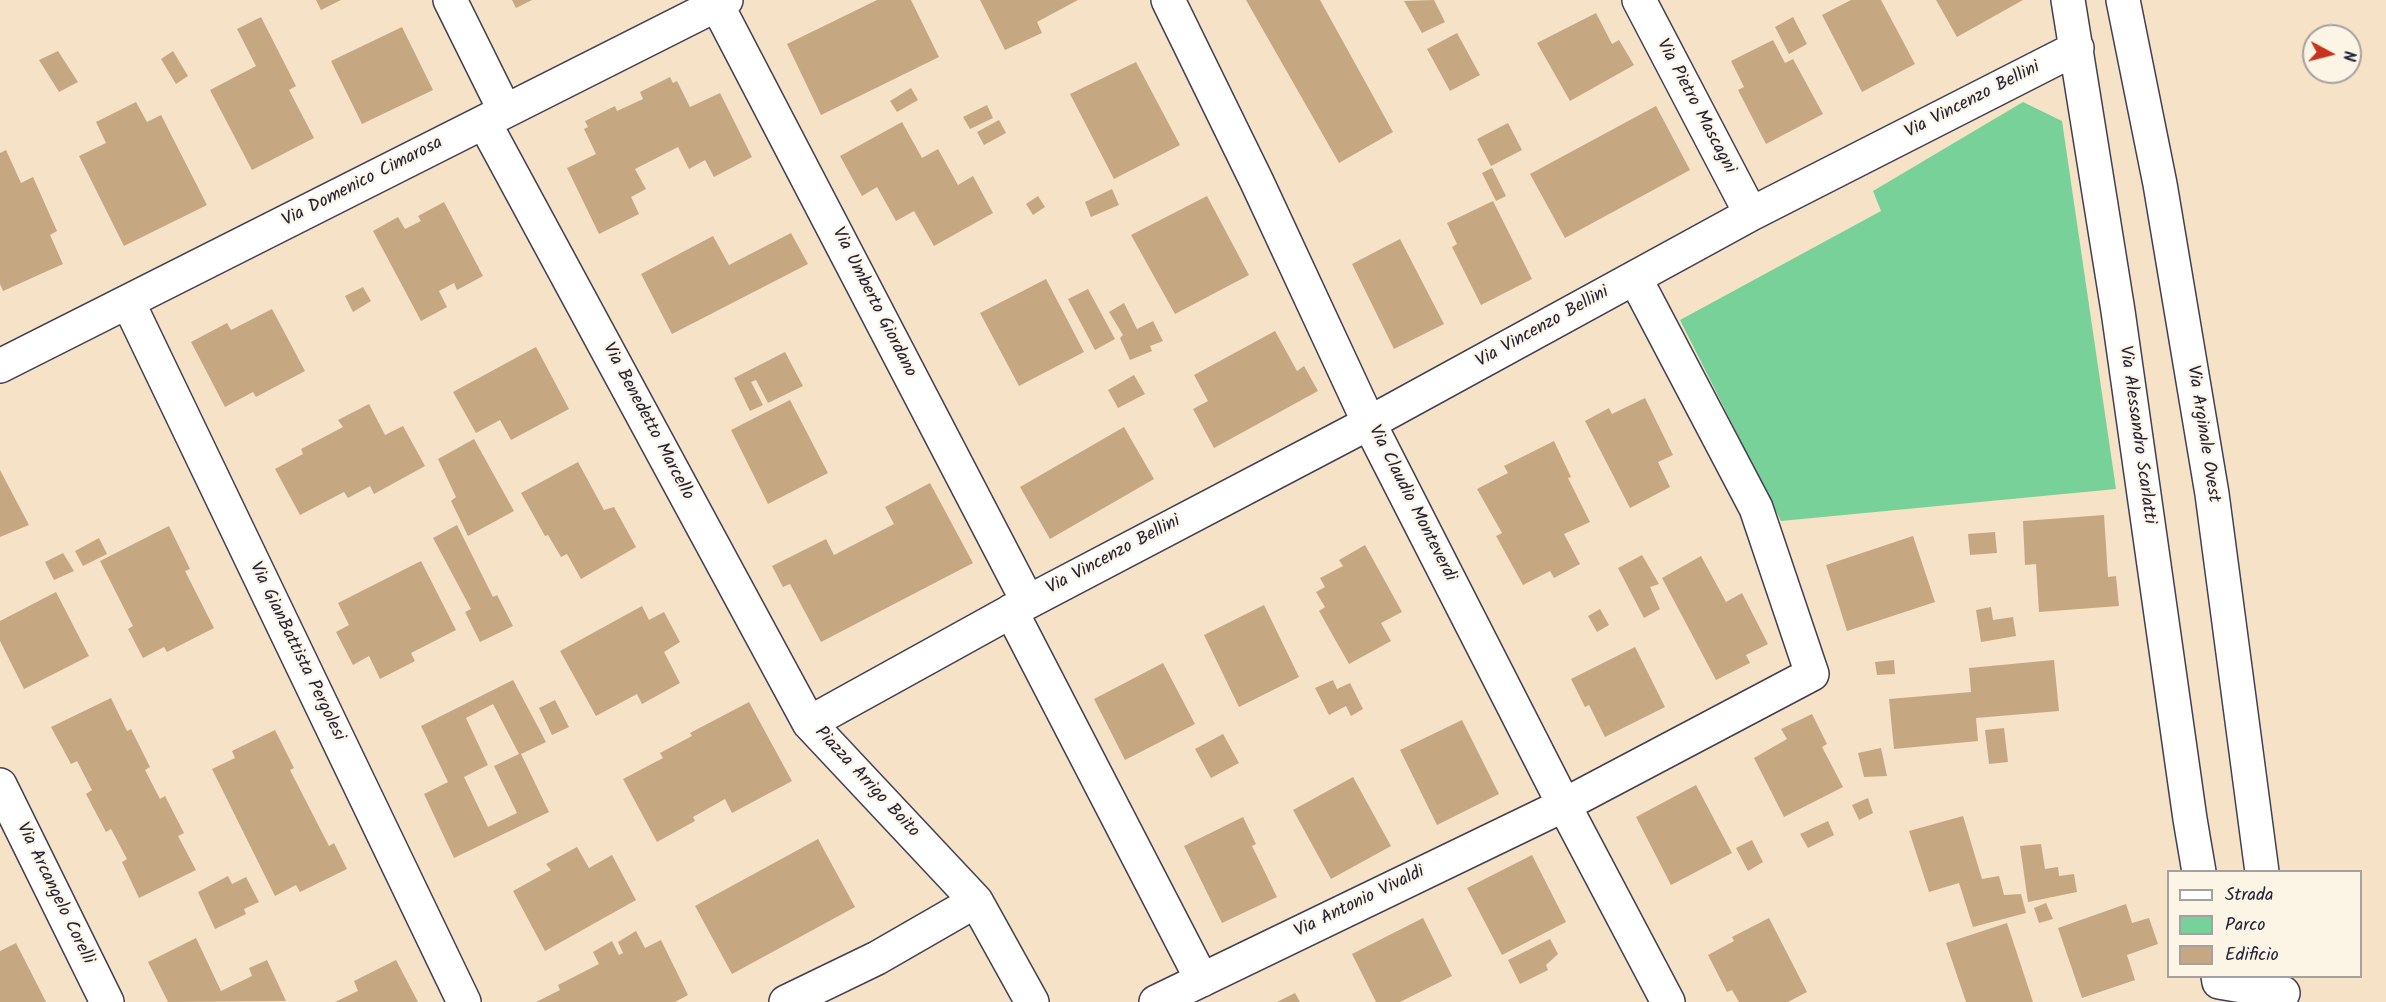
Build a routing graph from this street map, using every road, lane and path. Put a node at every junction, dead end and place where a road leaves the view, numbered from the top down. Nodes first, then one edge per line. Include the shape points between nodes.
1 (450, 0) edge
2 (1168, 0) edge
3 (1639, 0) edge
4 (2068, 0) edge
5 (2123, 0) edge
6 (722, 2) edge
7 (2077, 48) junction
8 (495, 116) junction
9 (1751, 214) junction
10 (1635, 278) junction
11 (129, 302) junction
12 (0, 366) edge
13 (1369, 423) junction
14 (1019, 606) junction
15 (809, 723) junction
16 (0, 785) edge
17 (1564, 805) junction
18 (2199, 870) edge
19 (2262, 870) edge
20 (976, 901) junction
21 (2218, 978) edge
22 (1203, 980) junction
23 (2278, 993) edge
24 (107, 1002) edge
25 (464, 1002) edge
26 (786, 1002) edge
27 (1032, 1002) edge
28 (1156, 1002) edge
29 (1668, 1002) edge

1 - 8 street, Via Benedetto Marcello
2 - 13 street, Via Claudio Monteverdi
3 - 9 street, Via Pietro Mascagni
4 - 7 street, Via Alessandro Scarlatti
5 - 19 street, Via Arginale Ovest via 2160,184 2212,494
6 - 8 street, Via Domenico Cimarosa
6 - 14 street, Via Umberto Giordano
7 - 9 street, Via Vincenzo Bellini
7 - 18 street, Via Alessandro Scarlatti
8 - 11 street, Via Domenico Cimarosa
8 - 15 street, Via Benedetto Marcello
9 - 10 street, Via Vincenzo Bellini
10 - 13 street, Via Vincenzo Bellini
10 - 17 street, Via Antonio Vivaldi via 1756,508 1812,674
11 - 12 street, Via Domenico Cimarosa
11 - 25 street, Via GianBattista Pergolesi
13 - 14 street, Via Vincenzo Bellini
13 - 17 street, Via Claudio Monteverdi
14 - 15 street, Piazza Arrigo Boito
14 - 22 street, Via Umberto Giordano
15 - 20 street, Piazza Arrigo Boito
16 - 24 street, Via Arcangelo Corelli
17 - 22 street, Via Antonio Vivaldi
17 - 29 street, Via Claudio Monteverdi
20 - 26 street via 877,958
20 - 27 street, Piazza Arrigo Boito
21 - 23 street via 2219,982
22 - 28 street, Via Antonio Vivaldi

